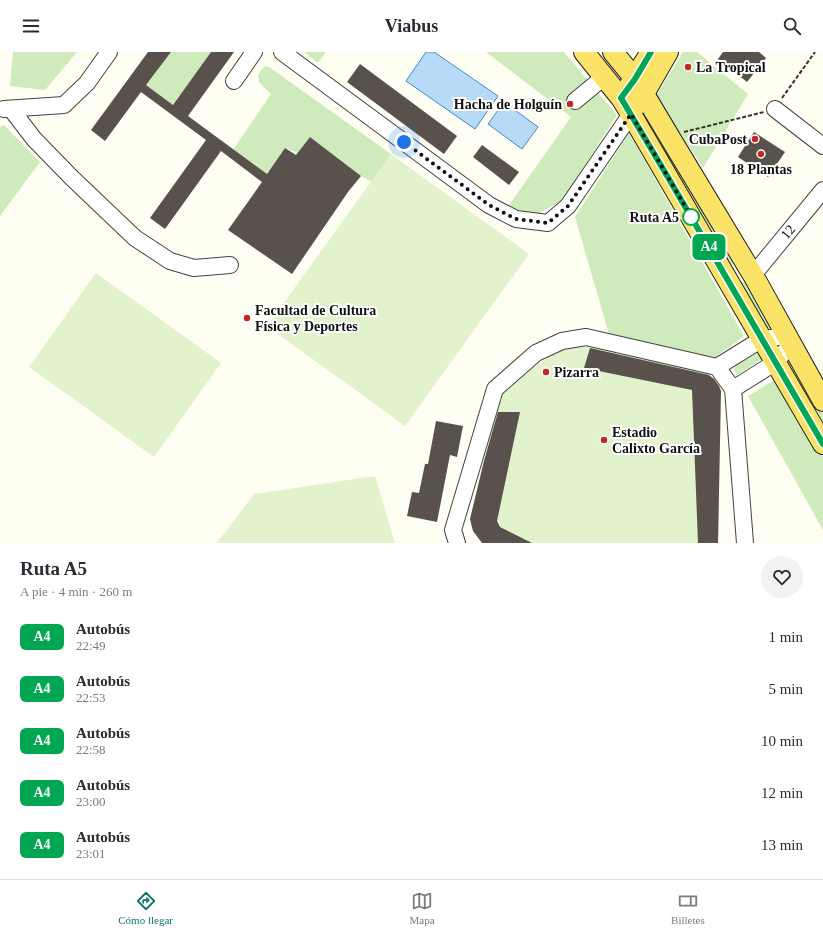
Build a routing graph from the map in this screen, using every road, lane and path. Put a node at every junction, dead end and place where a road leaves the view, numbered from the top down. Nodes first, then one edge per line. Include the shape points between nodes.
1 (109, 52) edge
2 (254, 52) edge
3 (282, 52) edge
4 (584, 52) edge
5 (613, 52) edge
6 (651, 52) edge
7 (668, 52) edge
8 (815, 52) edge
9 (604, 77) junction
10 (234, 81) dead end
11 (639, 86) junction
12 (575, 101) dead end
13 (626, 106) junction
14 (6, 109) edge
15 (775, 109) junction
16 (669, 136) junction
17 (823, 146) edge
18 (823, 190) edge
19 (230, 265) dead end
20 (753, 275) junction
21 (762, 339) junction
22 (788, 340) junction
23 (776, 362) junction
24 (717, 367) junction
25 (733, 389) junction
26 (823, 401) edge
27 (823, 444) edge
28 (457, 543) edge
29 (745, 543) edge

1 - 14 street via 87,83 64,105
2 - 10 street
3 - 13 street via 489,205 516,219 548,223 568,206
4 - 9 main road
5 - 11 main road
6 - 11 main road
7 - 11 main road
8 - 15 path
9 - 12 street
9 - 13 main road
11 - 13 main road
11 - 16 main road
13 - 21 main road
14 - 19 street via 71,178 135,238 170,261 194,268
15 - 16 path
15 - 17 street
16 - 20 main road
18 - 20 street, 12
20 - 22 main road
21 - 22 street
21 - 23 main road
21 - 24 street
22 - 23 street
22 - 26 main road
23 - 25 street
23 - 27 main road
24 - 25 street
24 - 28 street via 586,337 562,341 536,354 495,389 453,530
25 - 29 street

